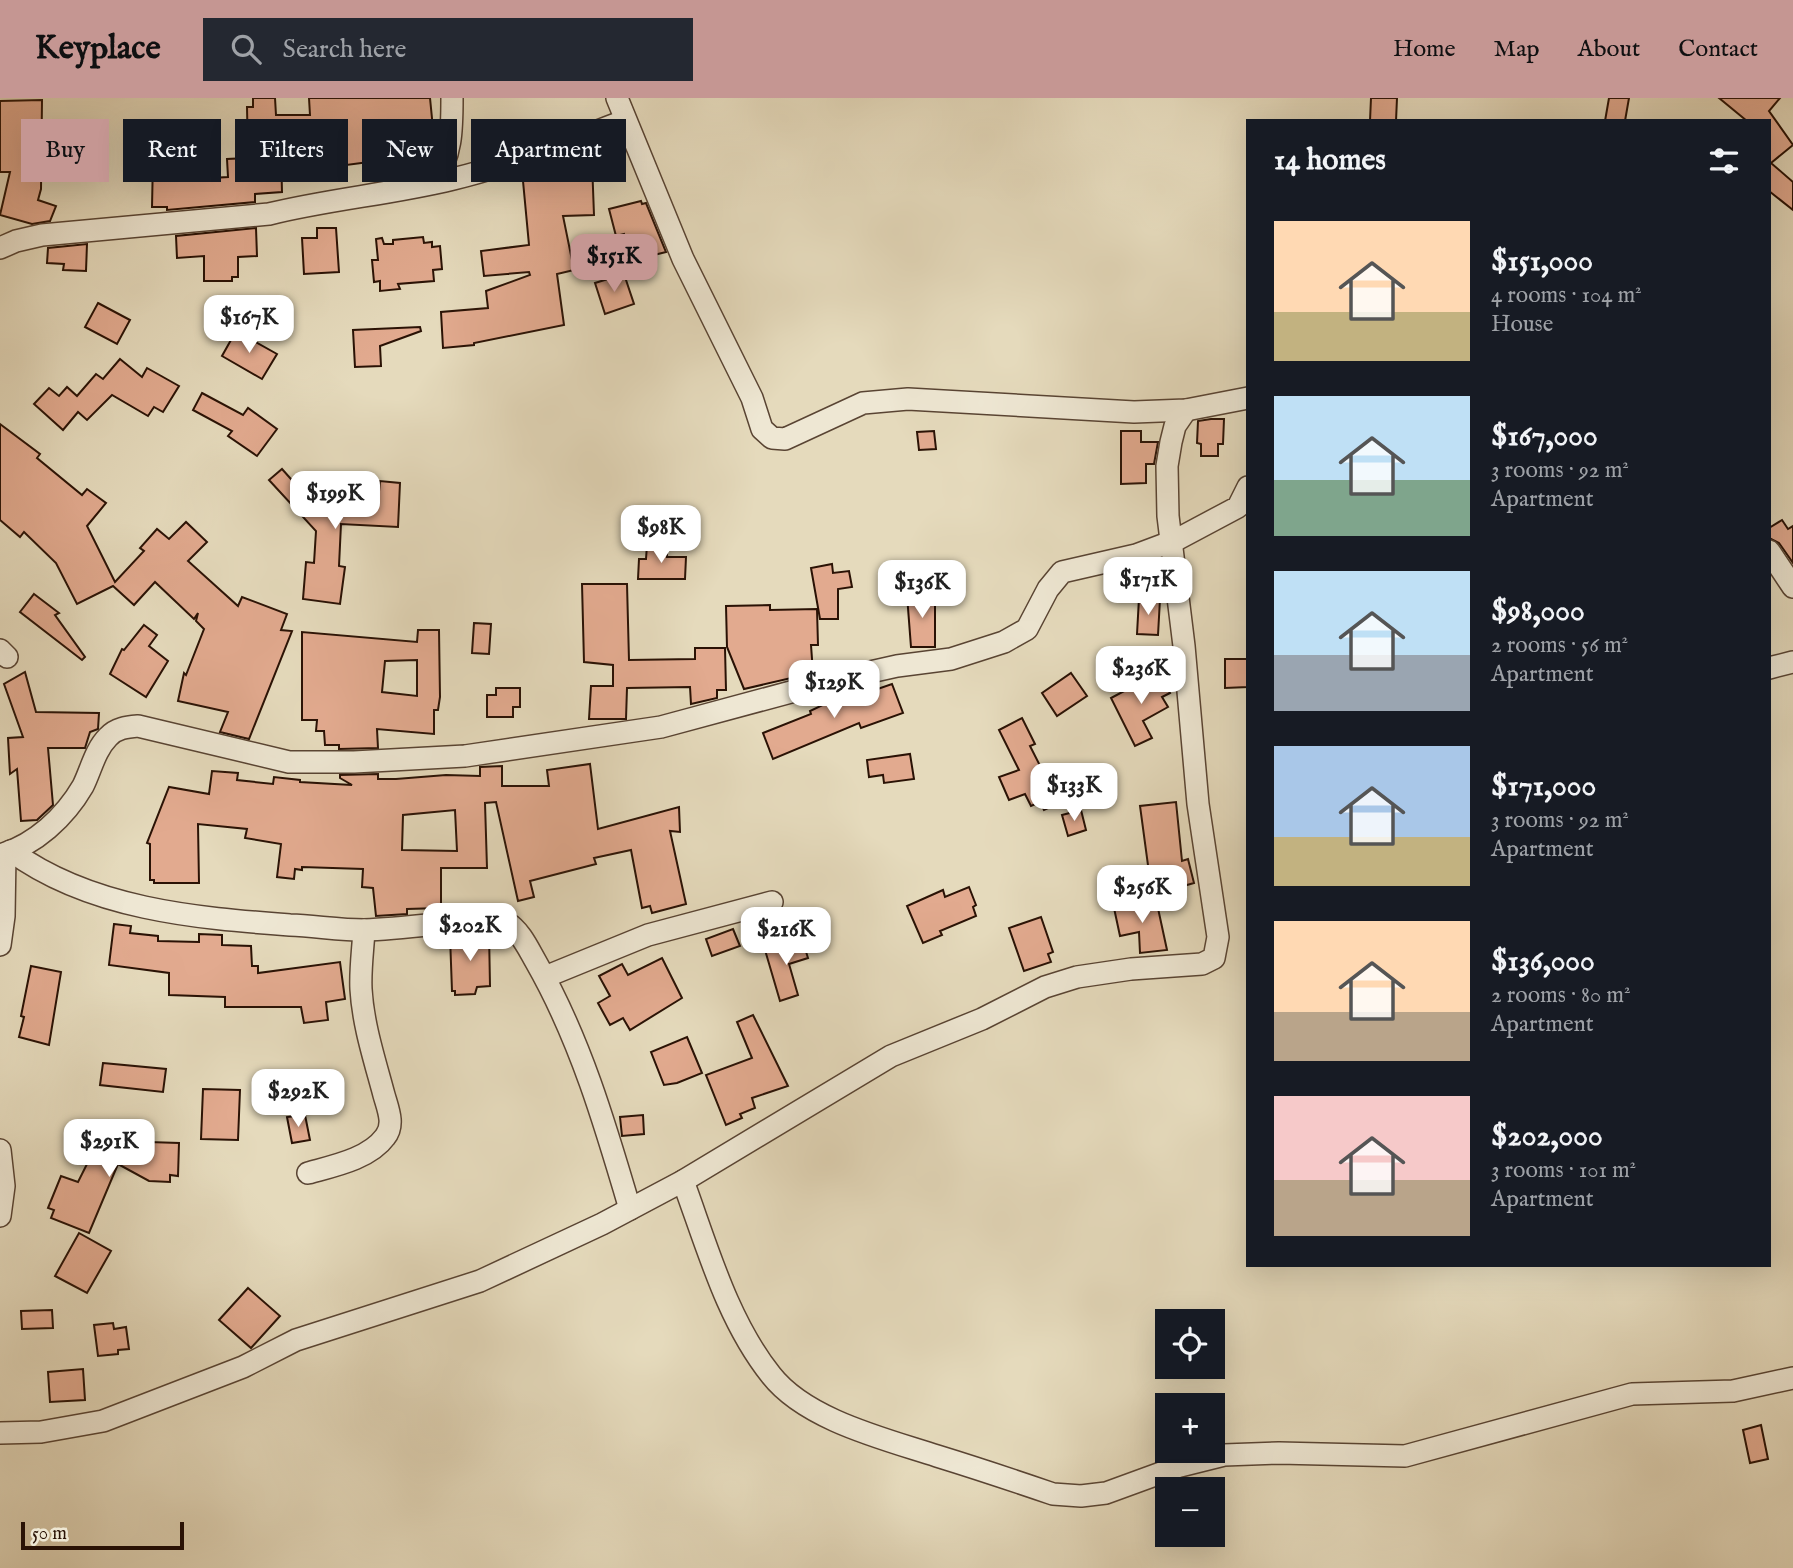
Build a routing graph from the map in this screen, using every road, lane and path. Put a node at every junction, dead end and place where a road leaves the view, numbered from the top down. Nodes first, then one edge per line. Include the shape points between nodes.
1 (452, 98) edge
2 (617, 98) edge
3 (623, 119) edge
4 (626, 126) edge
5 (471, 172) edge
6 (433, 183) junction
7 (0, 248) edge
8 (1246, 398) edge
9 (1186, 410) junction
10 (1246, 491) edge
11 (1171, 541) junction
12 (1771, 554) edge
13 (1793, 587) edge
14 (1793, 662) edge
15 (1771, 668) edge
16 (6, 853) edge
17 (772, 902) dead end
18 (364, 930) junction
19 (0, 945) edge
20 (545, 977) junction
21 (0, 1150) edge
22 (308, 1173) dead end
23 (683, 1181) junction
24 (630, 1209) junction
25 (0, 1216) edge
26 (1793, 1378) edge
27 (0, 1433) edge

1 - 6 street via 448,155
2 - 3 street
4 - 9 street via 683,259 752,398 762,429 772,439 785,439 863,403 908,399 1134,412
5 - 6 street
6 - 7 street via 269,214 42,235
8 - 9 street
9 - 11 street via 1175,426 1167,466
10 - 11 street via 1238,507
11 - 16 street via 1136,555 1062,572 1027,629 1004,642 951,659 839,679 661,727 466,756 354,762 289,762 138,726 121,728 108,737 58,820
11 - 23 street via 1198,804 1218,937 1214,958 1202,964 1077,977 1045,987 891,1056
12 - 13 street
14 - 15 street
16 - 18 street via 59,880 144,908
16 - 19 street
17 - 20 street via 648,935
18 - 20 street via 491,919 509,924
18 - 22 street via 362,1000 390,1129 371,1149
20 - 24 street via 596,1096
21 - 25 street via 4,1186
23 - 24 street
23 - 26 street via 745,1334 771,1376 789,1392 817,1411 872,1435 1054,1494 1106,1493 1224,1455 1405,1456 1632,1394 1733,1391
24 - 27 street via 480,1281 296,1340 243,1367 103,1421 41,1432

